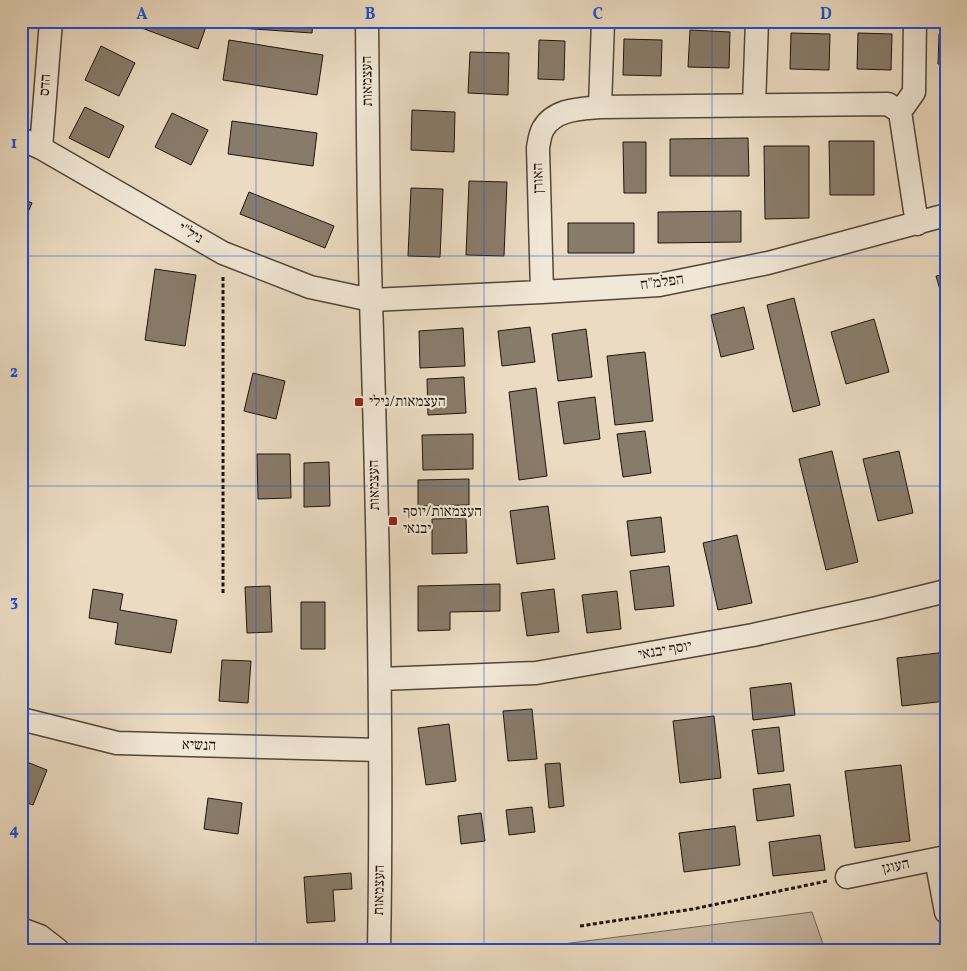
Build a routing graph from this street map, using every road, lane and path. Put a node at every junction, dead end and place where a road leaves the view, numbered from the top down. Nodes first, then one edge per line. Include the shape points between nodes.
1 (51, 21) edge
2 (368, 21) edge
3 (603, 21) edge
4 (756, 21) edge
5 (915, 21) edge
6 (754, 106) junction
7 (600, 107) junction
8 (900, 112) junction
9 (31, 144) edge
10 (946, 215) edge
11 (917, 224) junction
12 (223, 253) junction
13 (542, 292) junction
14 (370, 300) junction
15 (946, 591) edge
16 (223, 593) dead end
17 (380, 679) junction
18 (21, 719) edge
19 (380, 750) junction
20 (941, 858) edge
21 (847, 877) joint
22 (946, 912) edge
23 (580, 926) dead end
24 (21, 929) edge
25 (58, 950) edge
26 (379, 950) edge

1 - 9 street, הדס
2 - 14 street, העצמאות
3 - 7 street
4 - 6 street
5 - 8 street via 914,92
6 - 7 street, האורן
6 - 8 street, האורן via 888,104
7 - 13 street, האורן via 570,110 554,116 542,129 538,148
8 - 11 street
9 - 12 street, ניל"י
10 - 11 street, הפלמ"ח
11 - 13 street, הפלמ"ח via 768,263 659,285
12 - 14 street, ניל"י via 310,287
12 - 16 path
13 - 14 street, הפלמ"ח
14 - 17 street, העצמאות
15 - 17 street, יוסף יבנאי via 753,635 536,673
17 - 19 street, העצמאות
18 - 19 street, הנשיא via 117,743
19 - 26 street, העצמאות
20 - 21 street, העוגן
20 - 22 street
21 - 23 path via 693,909
24 - 25 street via 40,936

